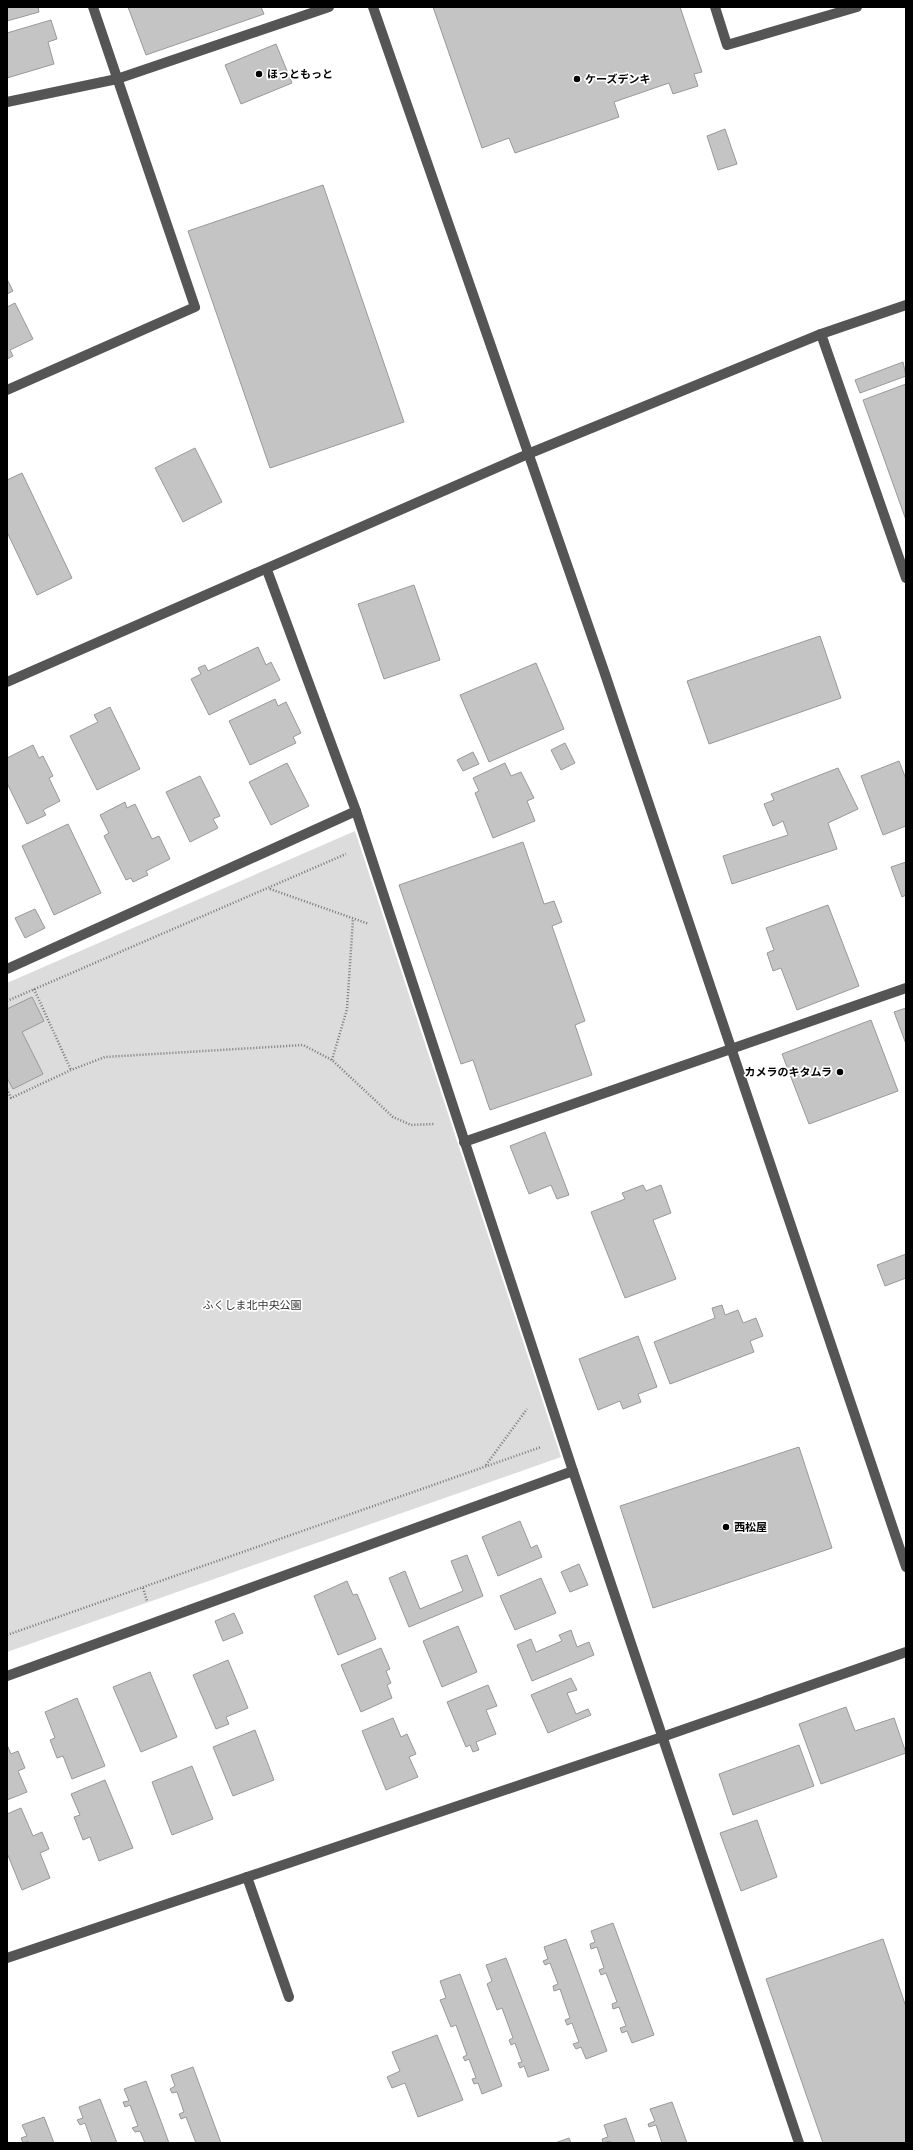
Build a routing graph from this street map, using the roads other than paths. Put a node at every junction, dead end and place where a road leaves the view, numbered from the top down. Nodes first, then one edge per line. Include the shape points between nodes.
1 (93, 7) edge
2 (329, 7) edge
3 (373, 7) edge
4 (715, 7) edge
5 (857, 7) edge
6 (117, 79) junction
7 (7, 102) edge
8 (906, 305) edge
9 (821, 334) junction
10 (7, 390) edge
11 (528, 454) junction
12 (267, 570) junction
13 (906, 578) edge
14 (7, 682) edge
15 (356, 811) junction
16 (7, 969) edge
17 (906, 988) edge
18 (731, 1049) junction
19 (464, 1142) junction
20 (573, 1471) junction
21 (906, 1567) edge
22 (906, 1652) edge
23 (7, 1676) edge
24 (662, 1737) junction
25 (247, 1877) junction
26 (7, 1958) edge
27 (289, 1997) dead end
28 (799, 2143) edge

1 - 6 street
2 - 6 street
3 - 11 street
4 - 5 street via 727,45
6 - 7 street
6 - 10 street via 195,307
8 - 9 street
9 - 11 street
9 - 13 street
11 - 12 street
11 - 18 street via 607,679
12 - 14 street
12 - 15 street
15 - 16 street
15 - 19 street
17 - 18 street
18 - 19 street
18 - 21 street
19 - 20 street
20 - 23 street
20 - 24 street
22 - 24 street
24 - 25 street
24 - 28 street
25 - 26 street
25 - 27 street

